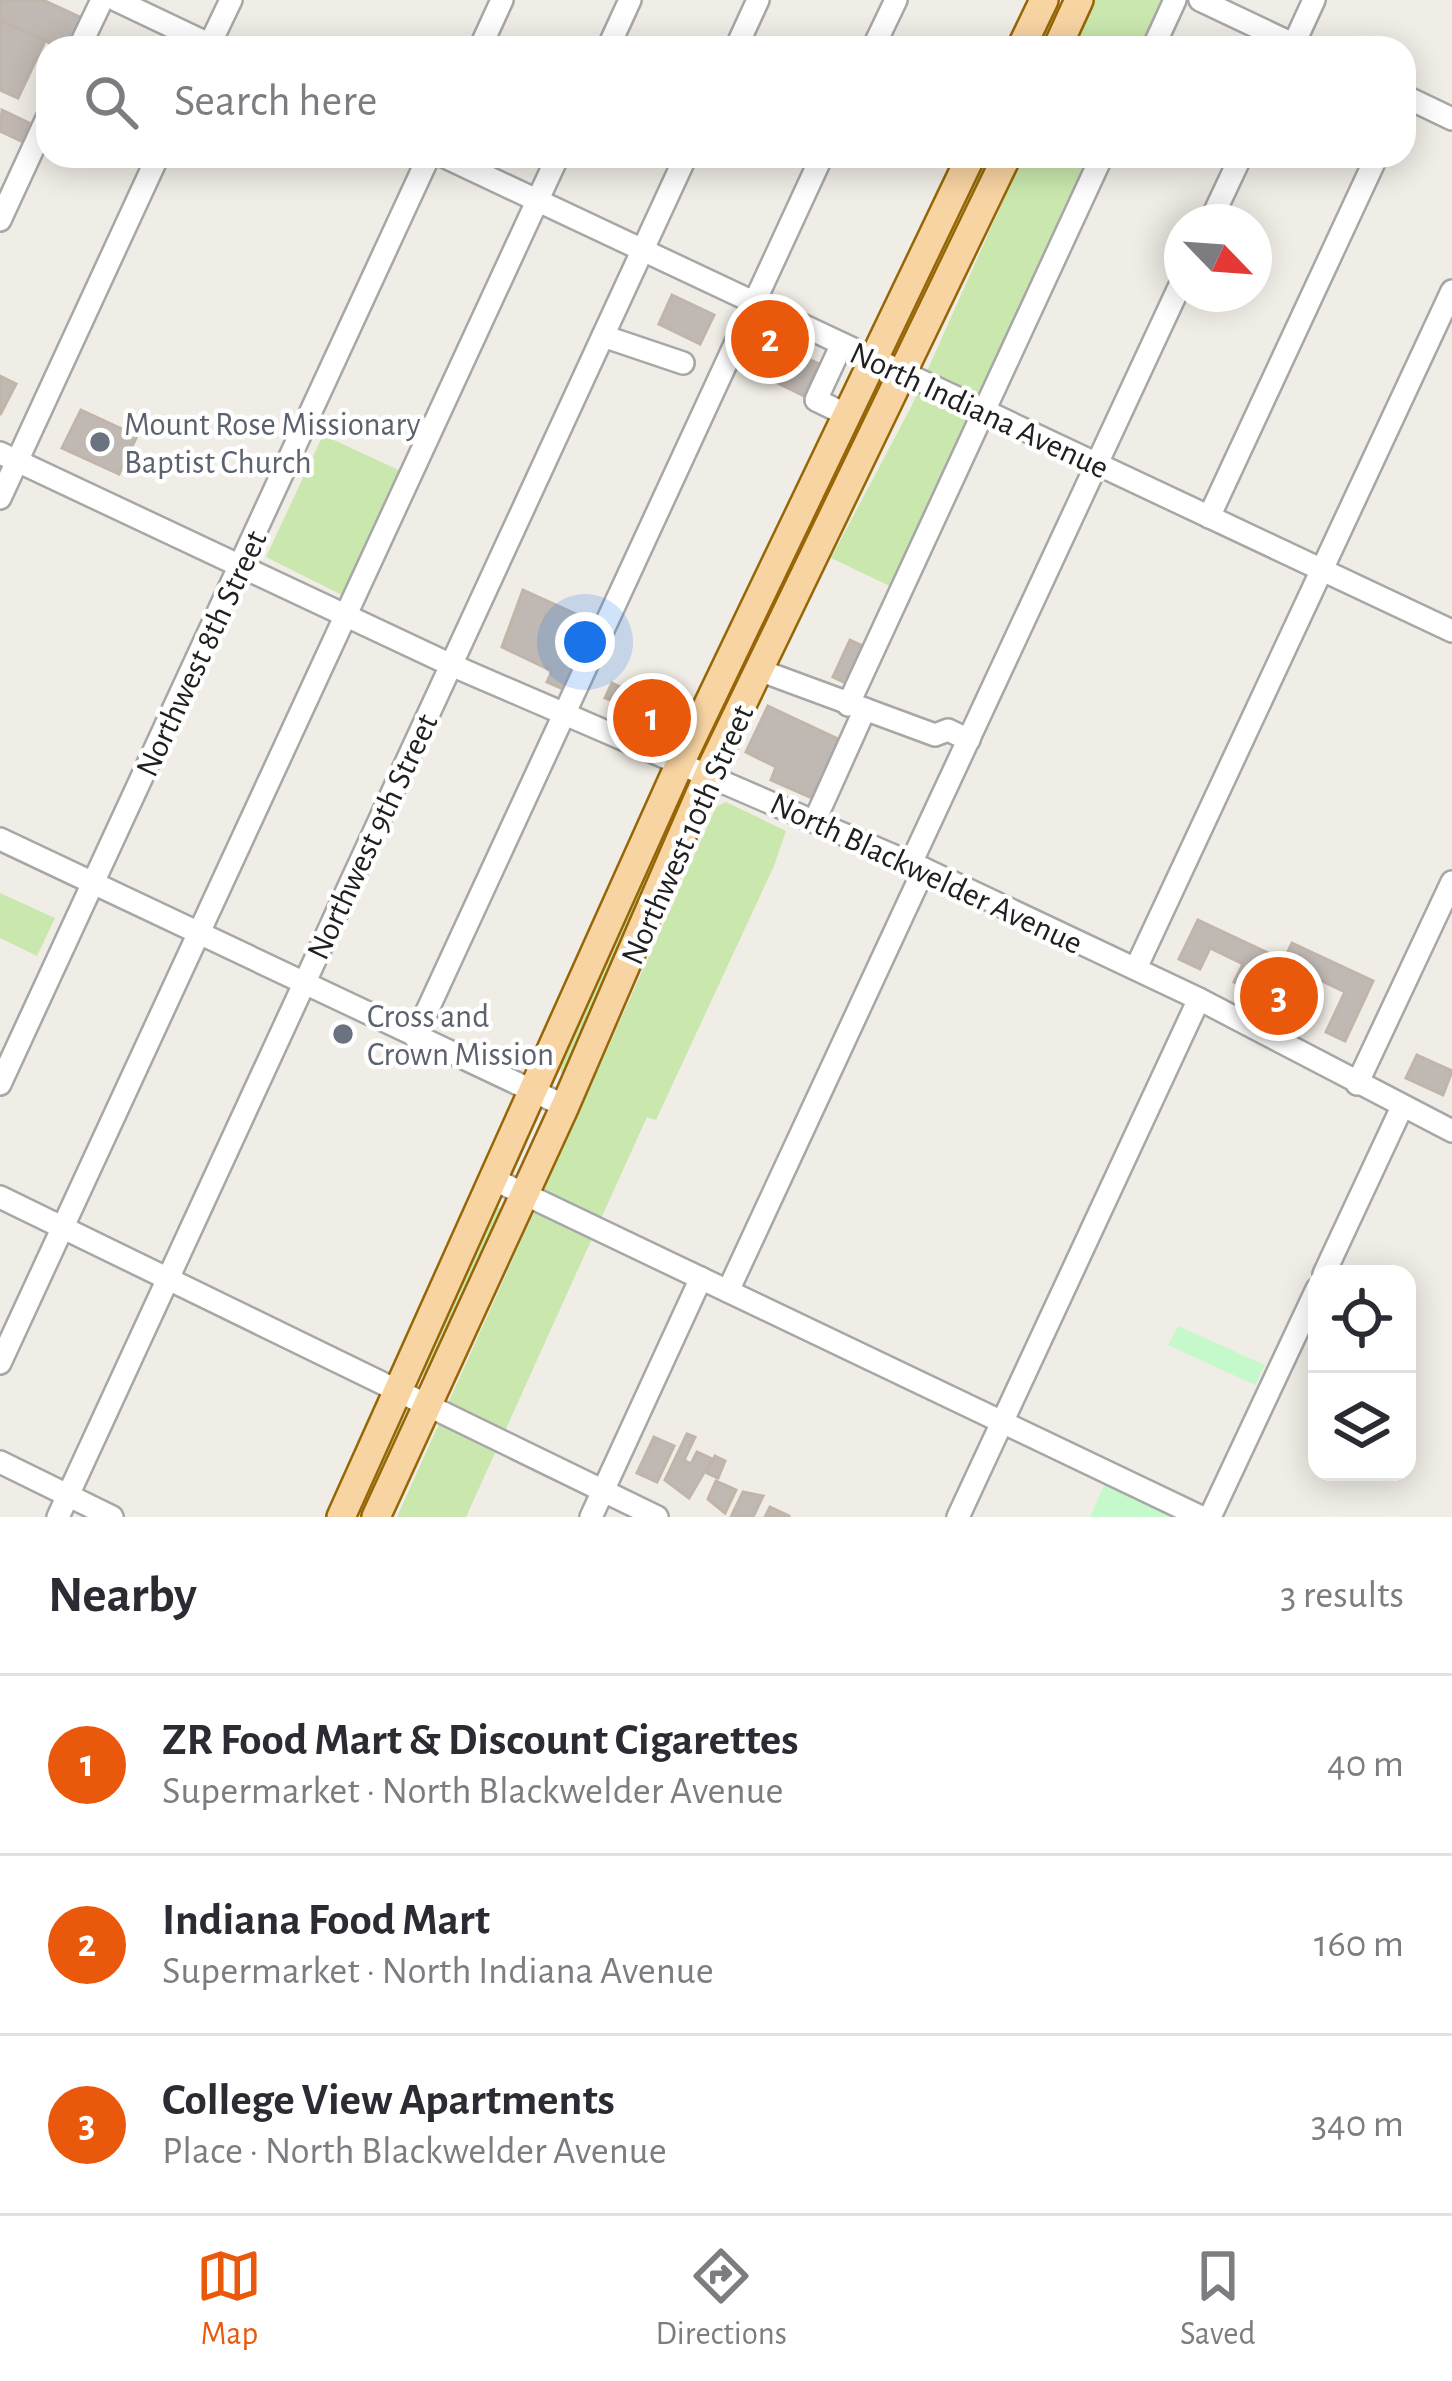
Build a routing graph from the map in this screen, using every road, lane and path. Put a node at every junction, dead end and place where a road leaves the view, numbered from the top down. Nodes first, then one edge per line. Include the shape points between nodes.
1 (102, 0) edge
2 (116, 0) edge
3 (231, 0) edge
4 (502, 0) edge
5 (630, 0) edge
6 (758, 0) edge
7 (896, 0) edge
8 (1044, 0) edge
9 (1079, 0) edge
10 (1175, 0) edge
11 (1200, 0) edge
12 (1314, 0) edge
13 (86, 36) edge
14 (190, 36) edge
15 (216, 36) edge
16 (486, 36) edge
17 (614, 36) edge
18 (742, 36) edge
19 (879, 36) edge
20 (1028, 36) edge
21 (1062, 36) edge
22 (1158, 36) edge
23 (1273, 36) edge
24 (1299, 36) edge
25 (1416, 102) edge
26 (1452, 119) edge
27 (36, 142) edge
28 (152, 168) edge
29 (423, 168) edge
30 (469, 168) edge
31 (552, 168) edge
32 (681, 168) edge
33 (816, 168) edge
34 (965, 168) edge
35 (1001, 168) edge
36 (1096, 168) edge
37 (1235, 168) edge
38 (1371, 168) edge
39 (537, 200) junction
40 (1218, 204) edge
41 (0, 220) edge
42 (643, 250) junction
43 (1452, 291) edge
44 (754, 303) junction
45 (1167, 312) edge
46 (603, 336) junction
47 (842, 344) junction
48 (876, 360) junction
49 (682, 363) dead end
50 (905, 374) junction
51 (983, 410) junction
52 (849, 416) junction
53 (9, 457) edge
54 (1096, 464) junction
55 (0, 498) edge
56 (1209, 517) junction
57 (241, 566) junction
58 (1322, 570) junction
59 (345, 616) junction
60 (1452, 631) edge
61 (449, 664) junction
62 (759, 670) junction
63 (857, 707) junction
64 (563, 710) junction
65 (969, 740) junction
66 (681, 760) junction
67 (709, 773) junction
68 (815, 820) junction
69 (0, 839) edge
70 (918, 866) junction
71 (1452, 882) edge
72 (93, 884) junction
73 (1444, 918) edge
74 (197, 934) junction
75 (1136, 968) junction
76 (303, 985) junction
77 (1199, 999) junction
78 (415, 1037) junction
79 (0, 1084) edge
80 (1357, 1084) junction
81 (535, 1092) junction
82 (565, 1106) junction
83 (1402, 1107) junction
84 (1452, 1131) edge
85 (495, 1180) junction
86 (525, 1194) junction
87 (0, 1197) edge
88 (64, 1228) junction
89 (1328, 1265) edge
90 (168, 1278) junction
91 (701, 1278) junction
92 (728, 1291) junction
93 (1308, 1307) edge
94 (0, 1363) edge
95 (398, 1391) junction
96 (426, 1407) junction
97 (1002, 1421) junction
98 (0, 1462) edge
99 (603, 1491) junction
100 (68, 1495) junction
101 (58, 1517) edge
102 (112, 1517) edge
103 (340, 1517) edge
104 (376, 1517) edge
105 (591, 1517) edge
106 (657, 1517) edge
107 (958, 1517) edge
108 (1201, 1517) edge
109 (1210, 1517) edge

1 - 13 street
2 - 14 street
3 - 15 street
4 - 16 street
5 - 17 street
6 - 18 street
7 - 19 street
8 - 20 main road
9 - 21 main road
10 - 22 street
11 - 23 street
12 - 24 street
25 - 26 street
27 - 41 street
28 - 53 street
29 - 57 street, Northwest 8th Street
30 - 39 street, North Indiana Avenue
31 - 39 street
32 - 42 street, Northwest 9th Street
33 - 44 street
34 - 48 main road, Northwest 10th Street
35 - 50 main road, Northwest 10th Street
36 - 51 street
37 - 40 street
38 - 56 street
39 - 42 street, North Indiana Avenue
39 - 59 street
42 - 44 street, North Indiana Avenue
42 - 46 street, Northwest 9th Street
43 - 58 street
44 - 47 street, North Indiana Avenue
44 - 64 street
45 - 54 street
46 - 49 street
46 - 61 street, Northwest 9th Street
47 - 48 street, North Indiana Avenue
47 - 52 street via 816,400
48 - 50 street, North Indiana Avenue
48 - 52 main road, Northwest 10th Street
50 - 51 street, North Indiana Avenue
50 - 62 main road, Northwest 10th Street
51 - 54 street, North Indiana Avenue
51 - 63 street
52 - 66 main road, Northwest 10th Street
53 - 55 street
53 - 57 street, North Blackwelder Avenue
54 - 56 street, North Indiana Avenue
54 - 65 street
56 - 58 street, North Indiana Avenue
57 - 59 street, North Blackwelder Avenue
57 - 72 street, Northwest 8th Street
58 - 60 street, North Indiana Avenue
58 - 75 street
59 - 61 street, North Blackwelder Avenue
59 - 74 street
61 - 64 street, North Blackwelder Avenue
61 - 76 street, Northwest 9th Street
62 - 63 street
62 - 67 main road, Northwest 10th Street
63 - 65 street
63 - 68 street
64 - 66 street, North Blackwelder Avenue
64 - 78 street
65 - 70 street
66 - 67 street, North Blackwelder Avenue
66 - 81 main road, Northwest 10th Street
67 - 68 street, North Blackwelder Avenue
67 - 82 main road, Northwest 10th Street
68 - 70 street, North Blackwelder Avenue
69 - 72 street
70 - 75 street, North Blackwelder Avenue
70 - 92 street
71 - 73 street
72 - 74 street
72 - 79 street, Northwest 8th Street
73 - 80 street
74 - 76 street
74 - 88 street
75 - 77 street, North Blackwelder Avenue
76 - 78 street
76 - 90 street, Northwest 9th Street
77 - 80 street, North Blackwelder Avenue
77 - 97 street
78 - 81 street
80 - 83 street, North Blackwelder Avenue
81 - 82 street
81 - 85 main road, Northwest 10th Street
82 - 86 main road, Northwest 10th Street
83 - 84 street, North Blackwelder Avenue
83 - 89 street
85 - 86 street
85 - 95 main road, Northwest 10th Street
86 - 91 street
86 - 96 main road, Northwest 10th Street
87 - 88 street
88 - 90 street
88 - 94 street
90 - 95 street
90 - 100 street, Northwest 9th Street
91 - 92 street
91 - 99 street
92 - 97 street
93 - 109 street
95 - 96 street
95 - 103 main road, Northwest 10th Street
96 - 99 street
96 - 104 main road, Northwest 10th Street
97 - 107 street
97 - 108 street
98 - 100 street
99 - 105 street
99 - 106 street
100 - 101 street, Northwest 9th Street
100 - 102 street

